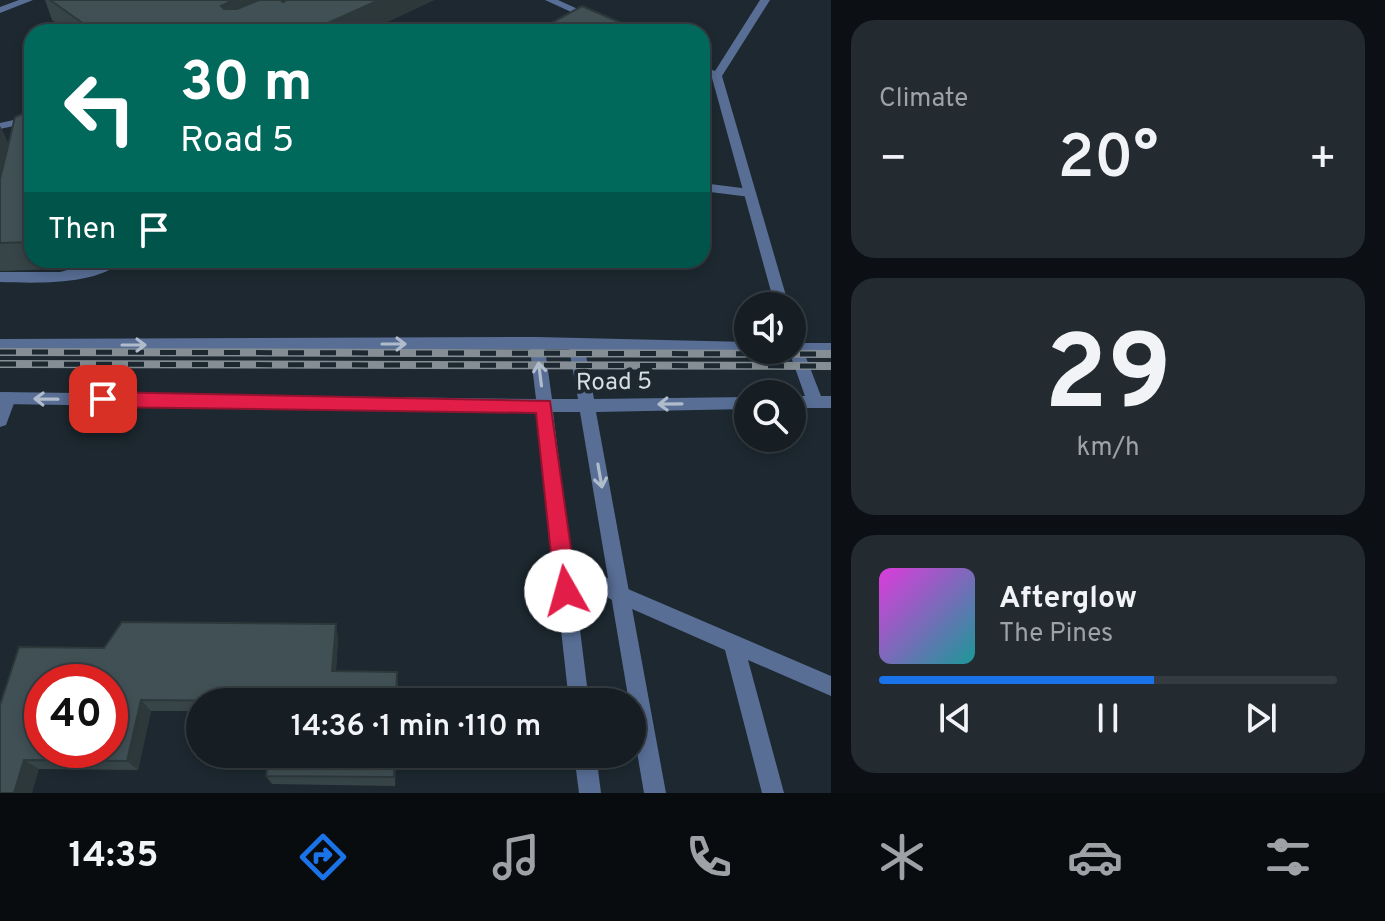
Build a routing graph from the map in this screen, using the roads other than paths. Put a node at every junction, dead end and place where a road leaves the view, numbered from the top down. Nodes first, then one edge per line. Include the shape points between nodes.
1 (28, 0) edge
2 (550, 0) edge
3 (765, 0) edge
4 (0, 10) edge
5 (582, 14) junction
6 (570, 20) edge
7 (605, 24) edge
8 (710, 73) edge
9 (717, 76) junction
10 (0, 126) edge
11 (24, 126) edge
12 (710, 188) edge
13 (750, 193) junction
14 (99, 268) edge
15 (0, 277) edge
16 (778, 292) edge
17 (537, 343) junction
18 (576, 344) junction
19 (0, 345) edge
20 (806, 347) edge
21 (734, 348) edge
22 (831, 349) edge
23 (803, 364) edge
24 (4, 398) edge
25 (823, 402) edge
26 (734, 403) edge
27 (587, 405) junction
28 (544, 406) junction
29 (0, 420) edge
30 (563, 563) junction
31 (621, 595) junction
32 (734, 645) junction
33 (831, 686) edge
34 (577, 688) edge
35 (587, 768) edge
36 (590, 793) edge
37 (655, 793) edge
38 (773, 793) edge

1 - 4 street
2 - 5 street
3 - 9 street
5 - 6 street
5 - 7 street
8 - 9 street
9 - 13 street
10 - 11 street
12 - 13 street
13 - 16 street
14 - 15 street via 60,280
17 - 18 street, Road 5
19 -> 17 street, Road 5
28 -> 17 street
18 - 21 street, Road 5
18 - 27 street
20 - 22 street
23 - 25 street
28 -> 24 street, Road 5
24 - 29 street
26 -> 27 street, Road 5
27 - 28 street, Road 5
27 -> 31 street
28 - 30 street
30 - 31 street
30 - 34 street
31 - 32 street
31 - 37 street
32 - 33 street
32 - 38 street
35 - 36 street

